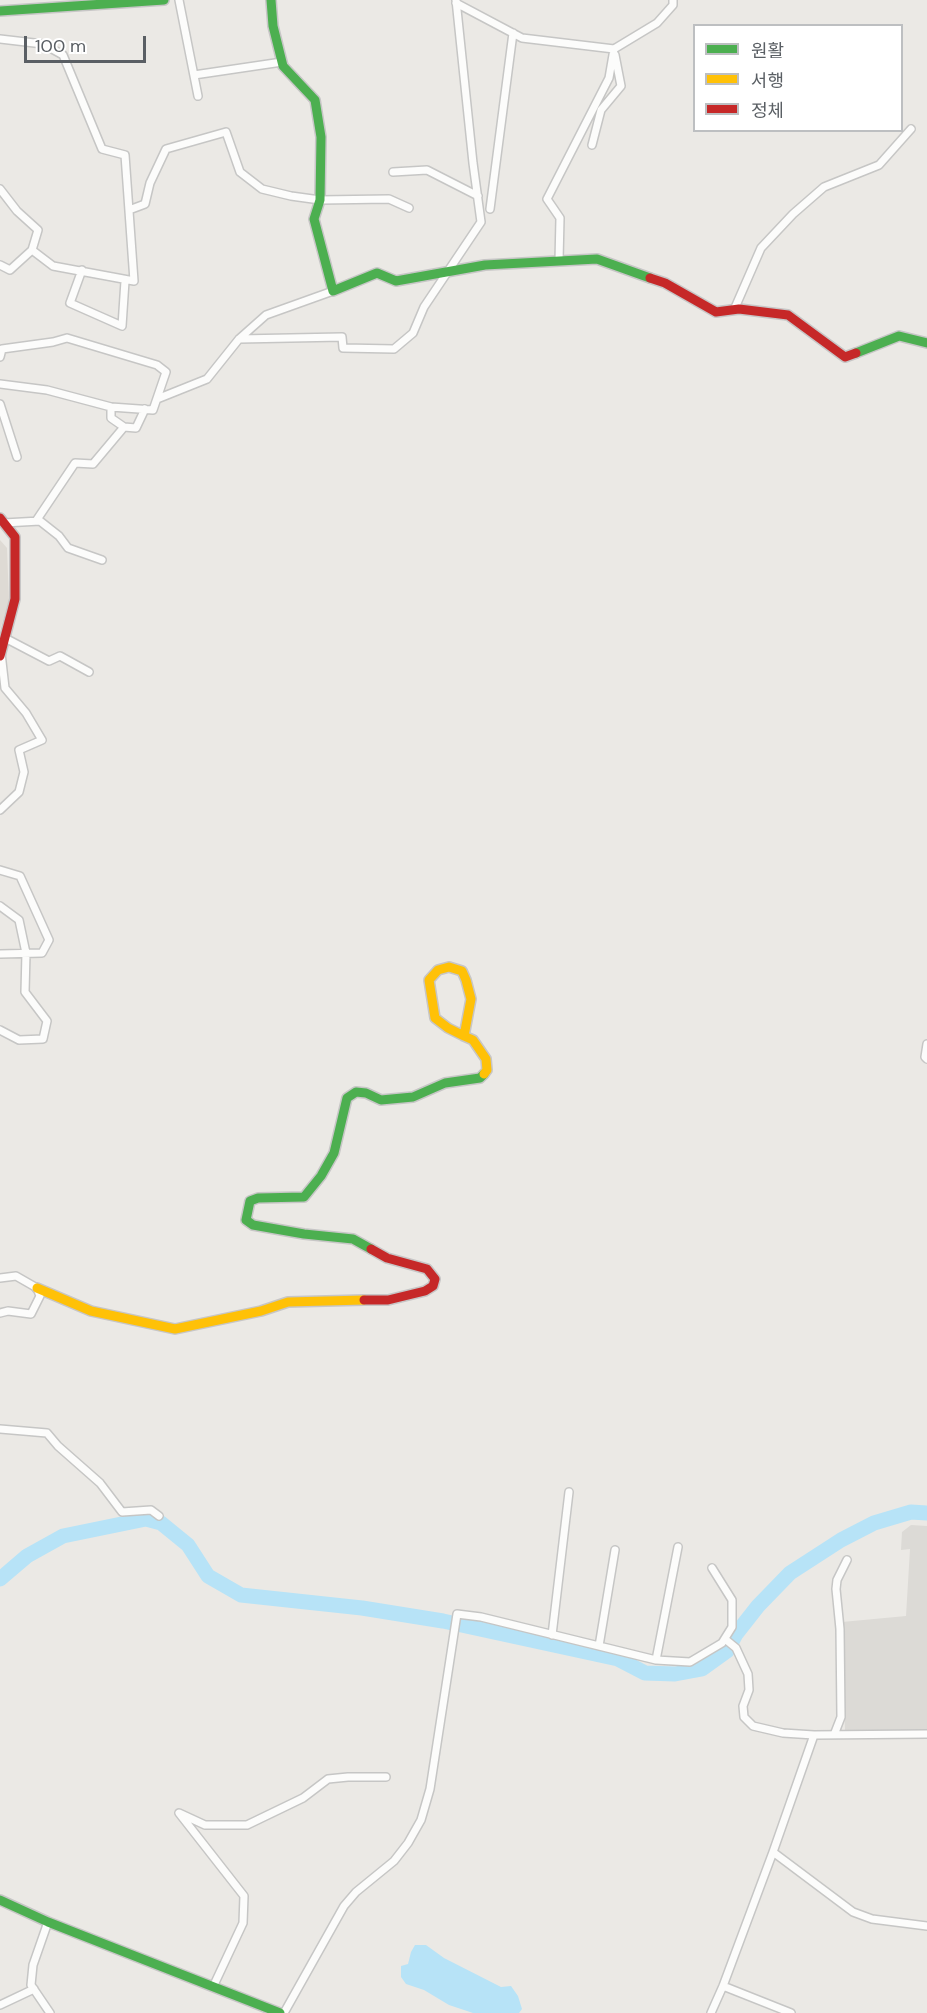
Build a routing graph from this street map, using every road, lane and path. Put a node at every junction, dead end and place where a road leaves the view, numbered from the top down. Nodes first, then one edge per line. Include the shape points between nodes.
1 (164, 0) edge
2 (179, 0) edge
3 (271, 0) edge
4 (673, 0) edge
5 (456, 1) edge
6 (0, 11) edge
7 (513, 33) junction
8 (0, 39) edge
9 (614, 49) junction
10 (282, 62) junction
11 (194, 75) junction
12 (198, 96) dead end
13 (911, 129) dead end
14 (592, 145) dead end
15 (393, 172) dead end
16 (0, 189) edge
17 (478, 196) junction
18 (320, 200) junction
19 (409, 208) dead end
20 (490, 209) dead end
21 (129, 210) junction
22 (32, 250) junction
23 (559, 261) junction
24 (0, 265) edge
25 (82, 270) junction
26 (449, 270) junction
27 (125, 280) junction
28 (333, 291) junction
29 (734, 310) junction
30 (239, 339) junction
31 (927, 343) edge
32 (0, 357) edge
33 (0, 384) edge
34 (157, 399) junction
35 (0, 404) edge
36 (111, 407) junction
37 (145, 409) junction
38 (124, 427) junction
39 (17, 457) dead end
40 (2, 520) edge
41 (36, 521) junction
42 (102, 560) dead end
43 (5, 638) junction
44 (1, 655) edge
45 (89, 672) dead end
46 (0, 810) edge
47 (0, 870) edge
48 (0, 906) edge
49 (26, 953) junction
50 (0, 954) edge
51 (0, 1030) edge
52 (464, 1036) junction
53 (927, 1044) edge
54 (927, 1059) edge
55 (0, 1278) edge
56 (37, 1288) junction
57 (0, 1313) edge
58 (0, 1429) edge
59 (569, 1492) dead end
60 (159, 1516) dead end
61 (678, 1547) dead end
62 (615, 1550) dead end
63 (847, 1560) dead end
64 (712, 1568) dead end
65 (552, 1635) junction
66 (726, 1640) junction
67 (599, 1646) junction
68 (656, 1660) junction
69 (927, 1734) edge
70 (814, 1735) junction
71 (834, 1735) junction
72 (386, 1777) dead end
73 (773, 1852) junction
74 (0, 1900) edge
75 (48, 1922) junction
76 (927, 1926) edge
77 (723, 1986) junction
78 (213, 1987) junction
79 (34, 1989) junction
80 (43, 2003) junction
81 (0, 2005) edge
82 (43, 2013) edge
83 (50, 2013) edge
84 (282, 2013) edge
85 (711, 2013) edge
86 (792, 2013) edge

1 - 6 street
2 - 11 street
3 - 10 street
4 - 9 street via 657,23
5 - 7 street
5 - 17 street
7 - 9 street via 522,38
7 - 20 street
8 - 21 street via 42,44 63,55 102,149 125,155
9 - 14 street via 621,87 601,110
9 - 23 street via 609,78 547,199 560,218
10 - 11 street
10 - 18 street via 315,100 321,137
11 - 12 street
13 - 29 street via 879,165 824,187 793,214 761,248
15 - 17 street via 427,170
16 - 22 street via 38,230
17 - 26 street via 481,222
18 - 19 street via 389,199
18 - 21 street via 262,189 240,172 226,132 166,149 150,183 146,204
18 - 28 street via 314,219
21 - 27 street via 134,281
22 - 24 street via 10,270
22 - 25 street via 53,266
23 - 26 street
23 - 29 street via 597,259 665,283 716,312
25 - 27 street
25 - 27 street via 70,303 122,326
26 - 28 street via 396,281 377,273
26 - 30 street via 424,307 413,333 394,349 343,348 342,336
28 - 30 street via 266,315
29 - 31 street via 788,315 845,357 899,336
30 - 34 street via 207,380
32 - 34 street via 2,349 67,338 158,365 166,372
33 - 36 street via 47,390
34 - 37 street via 153,410
35 - 39 street
36 - 37 street
36 - 38 street via 111,418
37 - 38 street via 136,428
38 - 41 street via 93,464 75,463
40 - 41 street
40 - 43 street via 15,537 15,599
41 - 42 street via 60,536 68,548
43 - 44 street
43 - 45 street via 49,661 60,656
44 - 46 street via 4,688 26,713 42,740 19,750 24,772 19,792
47 - 49 street via 20,876 49,940 42,953
48 - 49 street via 19,920
49 - 50 street
49 - 51 street via 25,992 47,1021 43,1039 19,1040
52 - 52 street via 435,1018 429,980 438,970 449,967 462,971 466,980 471,999
52 - 56 street via 473,1040 486,1059 487,1070 480,1078 445,1083 413,1097 381,1100 356,1092 347,1098 334,1153 304,1197 258,1198 250,1201 246,1213 246,1220 253,1225 353,1239 387,1258 427,1269 435,1279 425,1291 388,1300 288,1302 175,1329 91,1311
53 - 54 street
55 - 56 street via 16,1276
56 - 57 street via 40,1296 31,1314
58 - 60 street via 47,1433 100,1483 122,1512 151,1510
59 - 65 street
61 - 68 street
62 - 67 street
63 - 71 street via 836,1589 841,1717
64 - 66 street via 732,1600 732,1628
65 - 67 street
65 - 84 street via 457,1614 430,1789 420,1820 394,1861 345,1906
66 - 68 street via 690,1662
66 - 70 street via 736,1648 748,1674 744,1717 753,1726
67 - 68 street
69 - 71 street
70 - 71 street
70 - 73 street
72 - 78 street via 328,1779 303,1798 248,1825 205,1825 179,1813 244,1896 243,1923
73 - 76 street via 854,1912 872,1919
73 - 77 street
74 - 75 street
75 - 78 street
75 - 79 street via 33,1965
77 - 85 street
77 - 86 street
78 - 84 street
79 - 80 street
79 - 81 street
80 - 82 street
80 - 83 street

